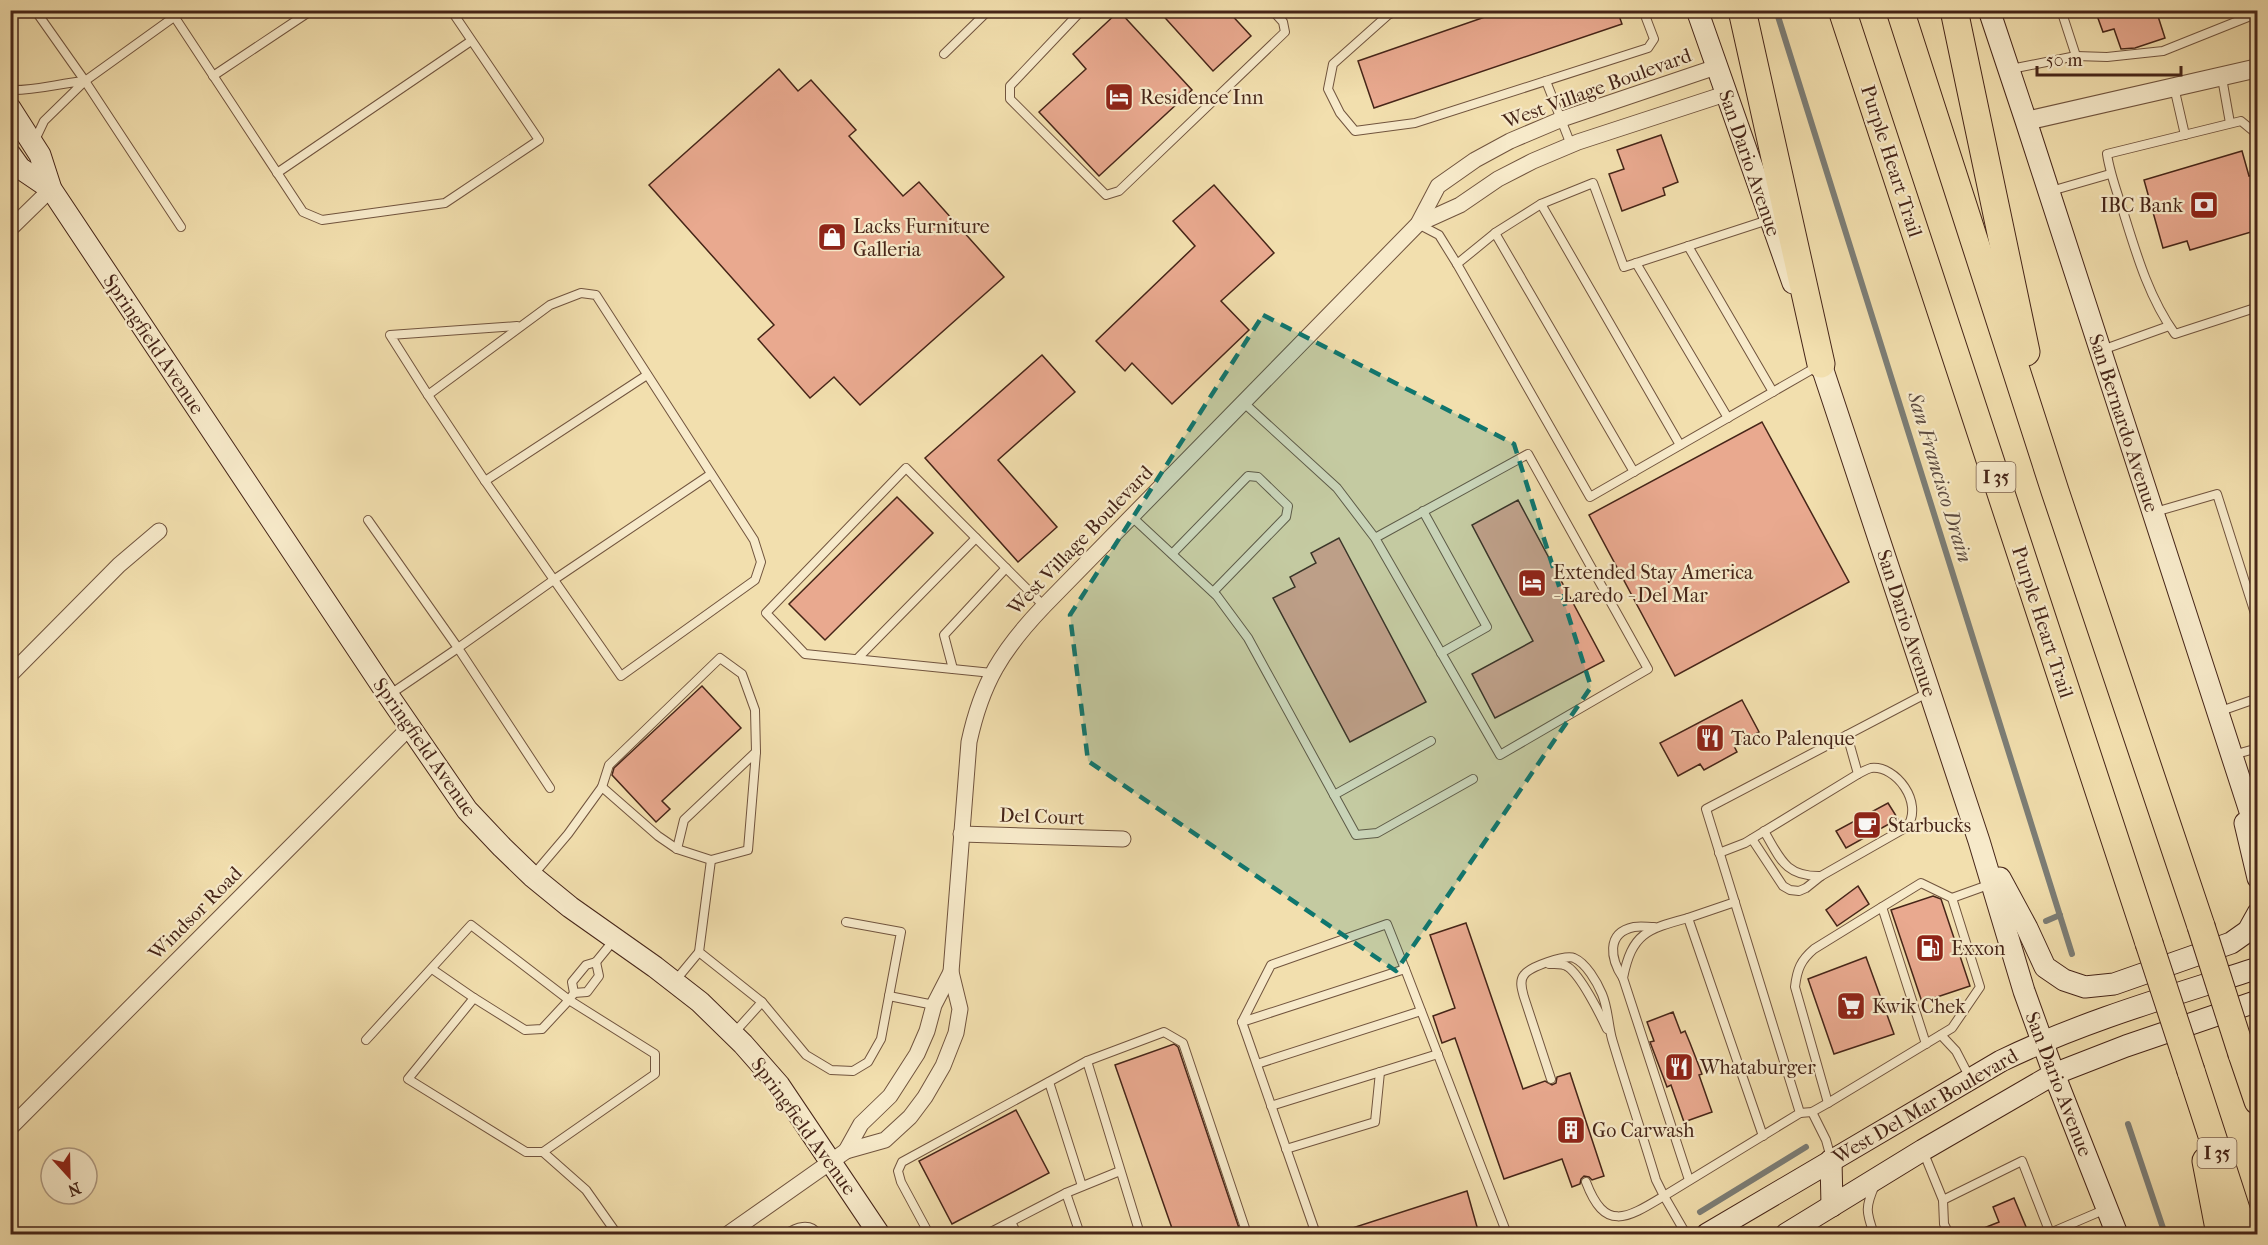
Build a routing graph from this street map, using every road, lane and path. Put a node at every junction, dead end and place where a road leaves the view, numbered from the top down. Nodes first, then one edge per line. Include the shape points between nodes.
1 (35, 10) edge
2 (312, 10) edge
3 (451, 10) edge
4 (989, 10) edge
5 (1082, 10) edge
6 (1272, 10) edge
7 (1398, 10) edge
8 (1644, 10) edge
9 (1698, 10) edge
10 (1742, 10) edge
11 (1842, 10) edge
12 (1900, 10) edge
13 (1954, 10) edge
14 (1989, 10) edge
15 (2061, 10) edge
16 (172, 14) edge
17 (2258, 14) edge
18 (471, 41) junction
19 (944, 54) dead end
20 (2076, 56) junction
21 (1716, 67) junction
22 (2258, 68) edge
23 (2009, 70) junction
24 (213, 76) junction
25 (2221, 76) junction
26 (85, 81) junction
27 (1545, 81) junction
28 (2174, 87) junction
29 (10, 90) edge
30 (1725, 94) junction
31 (10, 108) edge
32 (1562, 119) junction
33 (2026, 121) junction
34 (2230, 123) junction
35 (2185, 135) junction
36 (2258, 135) edge
37 (33, 144) junction
38 (1571, 146) junction
39 (10, 154) edge
40 (277, 173) junction
41 (2110, 174) junction
42 (51, 189) junction
43 (2049, 192) junction
44 (1540, 204) junction
45 (1770, 219) junction
46 (1418, 224) junction
47 (181, 227) dead end
48 (10, 229) edge
49 (1495, 233) junction
50 (1688, 246) junction
51 (1636, 263) junction
52 (1458, 264) junction
53 (2258, 307) edge
54 (518, 326) junction
55 (2169, 326) junction
56 (2101, 351) junction
57 (1821, 364) junction
58 (647, 375) junction
59 (1773, 392) junction
60 (428, 395) junction
61 (1244, 403) junction
62 (1728, 418) junction
63 (1680, 445) junction
64 (1634, 472) junction
65 (711, 474) junction
66 (485, 481) junction
67 (2055, 491) junction
68 (1423, 511) junction
69 (2153, 513) junction
70 (1132, 517) junction
71 (368, 520) dead end
72 (159, 531) dead end
73 (1375, 537) junction
74 (976, 538) junction
75 (1172, 554) junction
76 (1006, 568) junction
77 (555, 579) junction
78 (1213, 592) junction
79 (1044, 606) junction
80 (2258, 622) edge
81 (458, 648) junction
82 (1441, 653) junction
83 (856, 659) junction
84 (953, 669) junction
85 (992, 673) junction
86 (10, 675) edge
87 (1930, 692) junction
88 (387, 695) junction
89 (2258, 698) edge
90 (2217, 713) junction
91 (410, 727) junction
92 (1847, 735) junction
93 (1431, 741) dead end
94 (2258, 748) edge
95 (756, 752) junction
96 (2231, 755) junction
97 (1858, 774) junction
98 (1473, 779) dead end
99 (550, 788) dead end
100 (603, 788) junction
101 (1335, 795) junction
102 (1764, 831) junction
103 (961, 834) junction
104 (2258, 836) edge
105 (1123, 839) dead end
106 (1752, 839) junction
107 (1979, 841) junction
108 (677, 849) junction
109 (1719, 853) junction
110 (711, 860) junction
111 (532, 876) junction
112 (1821, 876) junction
113 (2258, 878) edge
114 (1992, 883) junction
115 (1953, 898) junction
116 (1735, 902) junction
117 (1882, 907) junction
118 (2258, 913) edge
119 (1688, 918) junction
120 (846, 922) dead end
121 (1654, 927) junction
122 (615, 939) junction
123 (699, 952) junction
124 (596, 962) junction
125 (1543, 964) junction
126 (2258, 968) edge
127 (432, 969) junction
128 (1405, 969) junction
129 (951, 972) junction
130 (1623, 978) junction
131 (675, 982) junction
132 (889, 996) junction
133 (572, 997) junction
134 (474, 998) junction
135 (2258, 1001) edge
136 (762, 1002) junction
137 (934, 1005) junction
138 (1421, 1011) junction
139 (1242, 1022) junction
140 (733, 1034) junction
141 (1941, 1035) junction
142 (1611, 1036) junction
143 (366, 1041) dead end
144 (2042, 1041) junction
145 (1926, 1044) junction
146 (1438, 1054) junction
147 (1087, 1061) junction
148 (1257, 1064) junction
149 (2191, 1071) junction
150 (1380, 1072) junction
151 (2054, 1074) junction
152 (1551, 1079) dead end
153 (1970, 1079) junction
154 (1049, 1082) junction
155 (2258, 1101) edge
156 (1828, 1103) junction
157 (1271, 1106) junction
158 (1812, 1112) junction
159 (1800, 1113) junction
160 (10, 1128) edge
161 (1763, 1136) junction
162 (1286, 1149) junction
163 (1923, 1150) junction
164 (543, 1152) junction
165 (839, 1156) junction
166 (1831, 1160) junction
167 (1120, 1171) junction
168 (1879, 1176) junction
169 (1689, 1180) junction
170 (1586, 1182) dead end
171 (1083, 1186) junction
172 (1066, 1193) junction
173 (1664, 1196) junction
174 (1943, 1200) junction
175 (1832, 1206) junction
176 (2107, 1209) junction
177 (1011, 1222) junction
178 (617, 1234) edge
179 (728, 1234) edge
180 (786, 1234) edge
181 (818, 1234) edge
182 (879, 1234) edge
183 (929, 1234) edge
184 (987, 1234) edge
185 (1017, 1234) edge
186 (1080, 1234) edge
187 (1140, 1234) edge
188 (1247, 1234) edge
189 (1316, 1234) edge
190 (1508, 1234) edge
191 (1686, 1234) edge
192 (1707, 1234) edge
193 (1786, 1234) edge
194 (1874, 1234) edge
195 (1949, 1234) edge
196 (2049, 1234) edge
197 (2117, 1234) edge
198 (2220, 1234) edge
199 (2244, 1234) edge

1 - 26 lane
2 - 24 lane
3 - 18 lane
4 - 19 lane
5 - 6 lane via 1010,86 1010,99 1106,195 1119,190 1285,32 1283,22
7 - 27 lane via 1333,64 1328,89 1355,131 1415,123
8 - 27 lane via 1654,39 1648,48
9 - 21 main road, San Dario Avenue
10 - 57 highway
11 - 149 highway, Purple Heart Trail / I 35, bridge
12 - 67 highway, I 35
13 - 67 highway
14 - 23 main road, San Bernardo Avenue
15 - 20 lane
16 - 24 lane
16 - 26 lane
17 - 20 lane via 2163,51
18 - 40 lane
18 - 40 lane via 539,140 445,203 322,220 303,212
20 - 23 lane
21 - 30 main road, San Dario Avenue
21 - 32 street, West Village Boulevard
22 - 25 street
23 - 33 main road, San Bernardo Avenue
24 - 40 lane
25 - 28 street
25 - 34 lane
26 - 29 lane
26 - 37 lane via 44,121
26 - 47 lane
27 - 32 lane
28 - 33 street
28 - 35 lane
30 - 38 street, West Village Boulevard
30 - 45 main road, San Dario Avenue
31 - 37 main road, Springfield Avenue
32 - 38 lane
32 - 46 street, West Village Boulevard via 1510,141 1438,186
33 - 43 main road, San Bernardo Avenue
34 - 35 lane
34 - 36 lane via 2241,121
35 - 41 lane via 2107,154
37 - 42 main road, Springfield Avenue
38 - 46 street, West Village Boulevard via 1533,161 1460,205
39 - 42 main road, Springfield Avenue via 20,168
41 - 43 lane
41 - 55 lane via 2139,262
42 - 48 street
42 - 88 main road, Springfield Avenue
43 - 56 main road, San Bernardo Avenue
44 - 49 lane
44 - 51 lane via 1593,183 1624,267
44 - 63 lane
45 - 50 lane
45 - 57 main road, San Dario Avenue
46 - 52 lane via 1439,235
46 - 61 street, West Village Boulevard
49 - 52 lane
49 - 64 lane
50 - 51 lane
50 - 59 lane
51 - 62 lane
52 - 64 lane via 1590,497
53 - 55 lane via 2175,334
54 - 58 lane via 550,304 581,293 596,295
54 - 60 lane
54 - 60 lane via 390,336
55 - 56 lane
56 - 69 main road, San Bernardo Avenue
57 - 59 lane
57 - 87 main road, San Dario Avenue
58 - 65 lane
58 - 66 lane
59 - 62 lane
60 - 66 lane
61 - 70 street, West Village Boulevard
61 - 73 lane via 1337,488
62 - 63 lane
63 - 64 lane
65 - 77 lane
65 - 77 lane via 754,540 761,562 755,580 621,676
66 - 77 lane
67 - 155 highway, I 35, bridge
68 - 73 lane
68 - 82 lane via 1487,627
68 - 82 lane via 1528,454 1648,669 1500,755
69 - 80 lane via 2217,494
69 - 90 main road, San Bernardo Avenue
70 - 75 lane
70 - 79 street, West Village Boulevard
71 - 81 lane
72 - 86 street via 119,565
73 - 82 lane
74 - 76 lane
74 - 83 lane
74 - 83 lane via 906,468 766,614 805,654
75 - 78 lane
75 - 78 lane via 1248,476 1258,477 1287,506 1286,517
76 - 79 lane
76 - 84 lane via 944,635
77 - 81 lane
78 - 101 lane via 1248,638
79 - 85 street, West Village Boulevard via 1006,649
81 - 88 lane
81 - 99 lane
83 - 84 lane
84 - 85 lane
85 - 103 street, West Village Boulevard via 976,709 969,742
87 - 92 lane
87 - 107 main road, San Dario Avenue
88 - 91 main road, Springfield Avenue
89 - 90 lane
90 - 96 main road, San Bernardo Avenue
91 - 111 main road, Springfield Avenue via 467,810
91 - 160 street, Windsor Road
92 - 97 lane
92 - 109 lane via 1706,809
93 - 101 lane
94 - 96 lane
95 - 100 lane via 755,710 742,674 720,658 609,765
95 - 108 lane via 684,820
95 - 110 lane via 748,850
96 - 104 main road, San Bernardo Avenue
96 - 113 main road
97 - 102 lane
97 - 112 lane via 1873,768 1898,780 1912,801 1912,820 1907,827
98 - 101 lane via 1377,833 1356,835
100 - 108 lane
100 - 111 lane
102 - 106 lane
102 - 112 lane via 1785,866 1795,873
103 - 105 street, Del Court
103 - 129 street, West Village Boulevard
106 - 109 lane
106 - 112 lane via 1774,876 1790,890 1806,888
107 - 114 main road, San Dario Avenue
107 - 118 main road via 2045,968 2085,987 2114,984 2231,943 2248,930
108 - 110 lane
109 - 116 lane
110 - 123 lane
111 - 122 main road, Springfield Avenue
114 - 115 lane
114 - 144 main road, San Dario Avenue
115 - 117 lane via 1921,883
115 - 141 lane via 1980,987 1952,1028
116 - 119 lane
116 - 159 lane
117 - 145 lane
117 - 156 lane via 1814,949 1796,971 1794,987 1800,1012
119 - 121 lane
119 - 161 lane
120 - 132 lane via 901,932
121 - 130 lane via 1629,951
121 - 130 lane via 1635,927 1615,940 1613,958
122 - 124 lane
122 - 131 main road, Springfield Avenue
123 - 131 lane
123 - 136 lane
124 - 133 lane via 586,965 572,982
124 - 133 lane via 599,976 587,992
125 - 142 lane via 1569,967
125 - 142 lane via 1572,956 1581,962 1603,995
125 - 152 lane via 1522,976 1521,986
126 - 144 main road, West Del Mar Boulevard
127 - 133 lane via 471,925
127 - 134 lane
127 - 143 lane
128 - 138 lane
128 - 139 lane
128 - 139 lane via 1387,924 1270,965
129 - 137 street, West Village Boulevard
129 - 165 street, West Village Boulevard via 960,1009 956,1034 937,1076 910,1117 885,1140
130 - 169 lane
131 - 140 main road, Springfield Avenue
132 - 136 lane via 881,1039 867,1062 853,1071 831,1070 806,1055
132 - 137 lane
133 - 134 lane via 542,1029 525,1030
133 - 164 lane via 655,1054 655,1074
134 - 164 lane via 408,1079 526,1152
135 - 151 main road, West Del Mar Boulevard
136 - 140 lane
137 - 165 street, West Village Boulevard via 927,1031 901,1081 861,1124
138 - 146 lane
138 - 148 lane
139 - 148 lane
140 - 165 main road, Springfield Avenue
141 - 145 lane
141 - 153 lane via 1956,1052
142 - 173 lane
144 - 151 main road, San Dario Avenue
144 - 153 main road, West Del Mar Boulevard
145 - 156 lane
146 - 150 lane
146 - 190 lane
147 - 154 lane
147 - 167 lane
147 - 188 lane via 1164,1032 1183,1043
148 - 157 lane
149 - 198 highway
149 - 199 highway, Purple Heart Trail / I 35
150 - 157 lane
150 - 162 lane via 1375,1122
151 - 163 main road, West Del Mar Boulevard
151 - 176 main road, San Dario Avenue
153 - 166 main road, West Del Mar Boulevard
154 - 171 lane
154 - 183 lane via 902,1162 898,1171 901,1182
156 - 158 lane
157 - 162 lane
158 - 159 lane
158 - 166 lane
159 - 161 lane
161 - 169 lane
162 - 189 lane
163 - 168 main road, West Del Mar Boulevard
163 - 174 lane
164 - 178 lane via 586,1190
165 - 179 street, West Village Boulevard
165 - 182 main road, Springfield Avenue
166 - 175 main road
166 - 192 main road, West Del Mar Boulevard
167 - 171 lane
167 - 187 lane
168 - 175 main road, West Del Mar Boulevard
168 - 194 lane via 1868,1202 1867,1215
169 - 173 lane
170 - 173 lane via 1593,1202 1613,1216 1627,1215
171 - 172 lane
172 - 177 lane
172 - 186 lane
173 - 191 lane
174 - 195 lane via 1944,1224
174 - 196 lane via 2022,1161
175 - 193 main road, West Del Mar Boulevard
176 - 196 lane
176 - 197 main road, San Dario Avenue
177 - 184 lane
177 - 185 lane
180 - 181 lane via 806,1226

